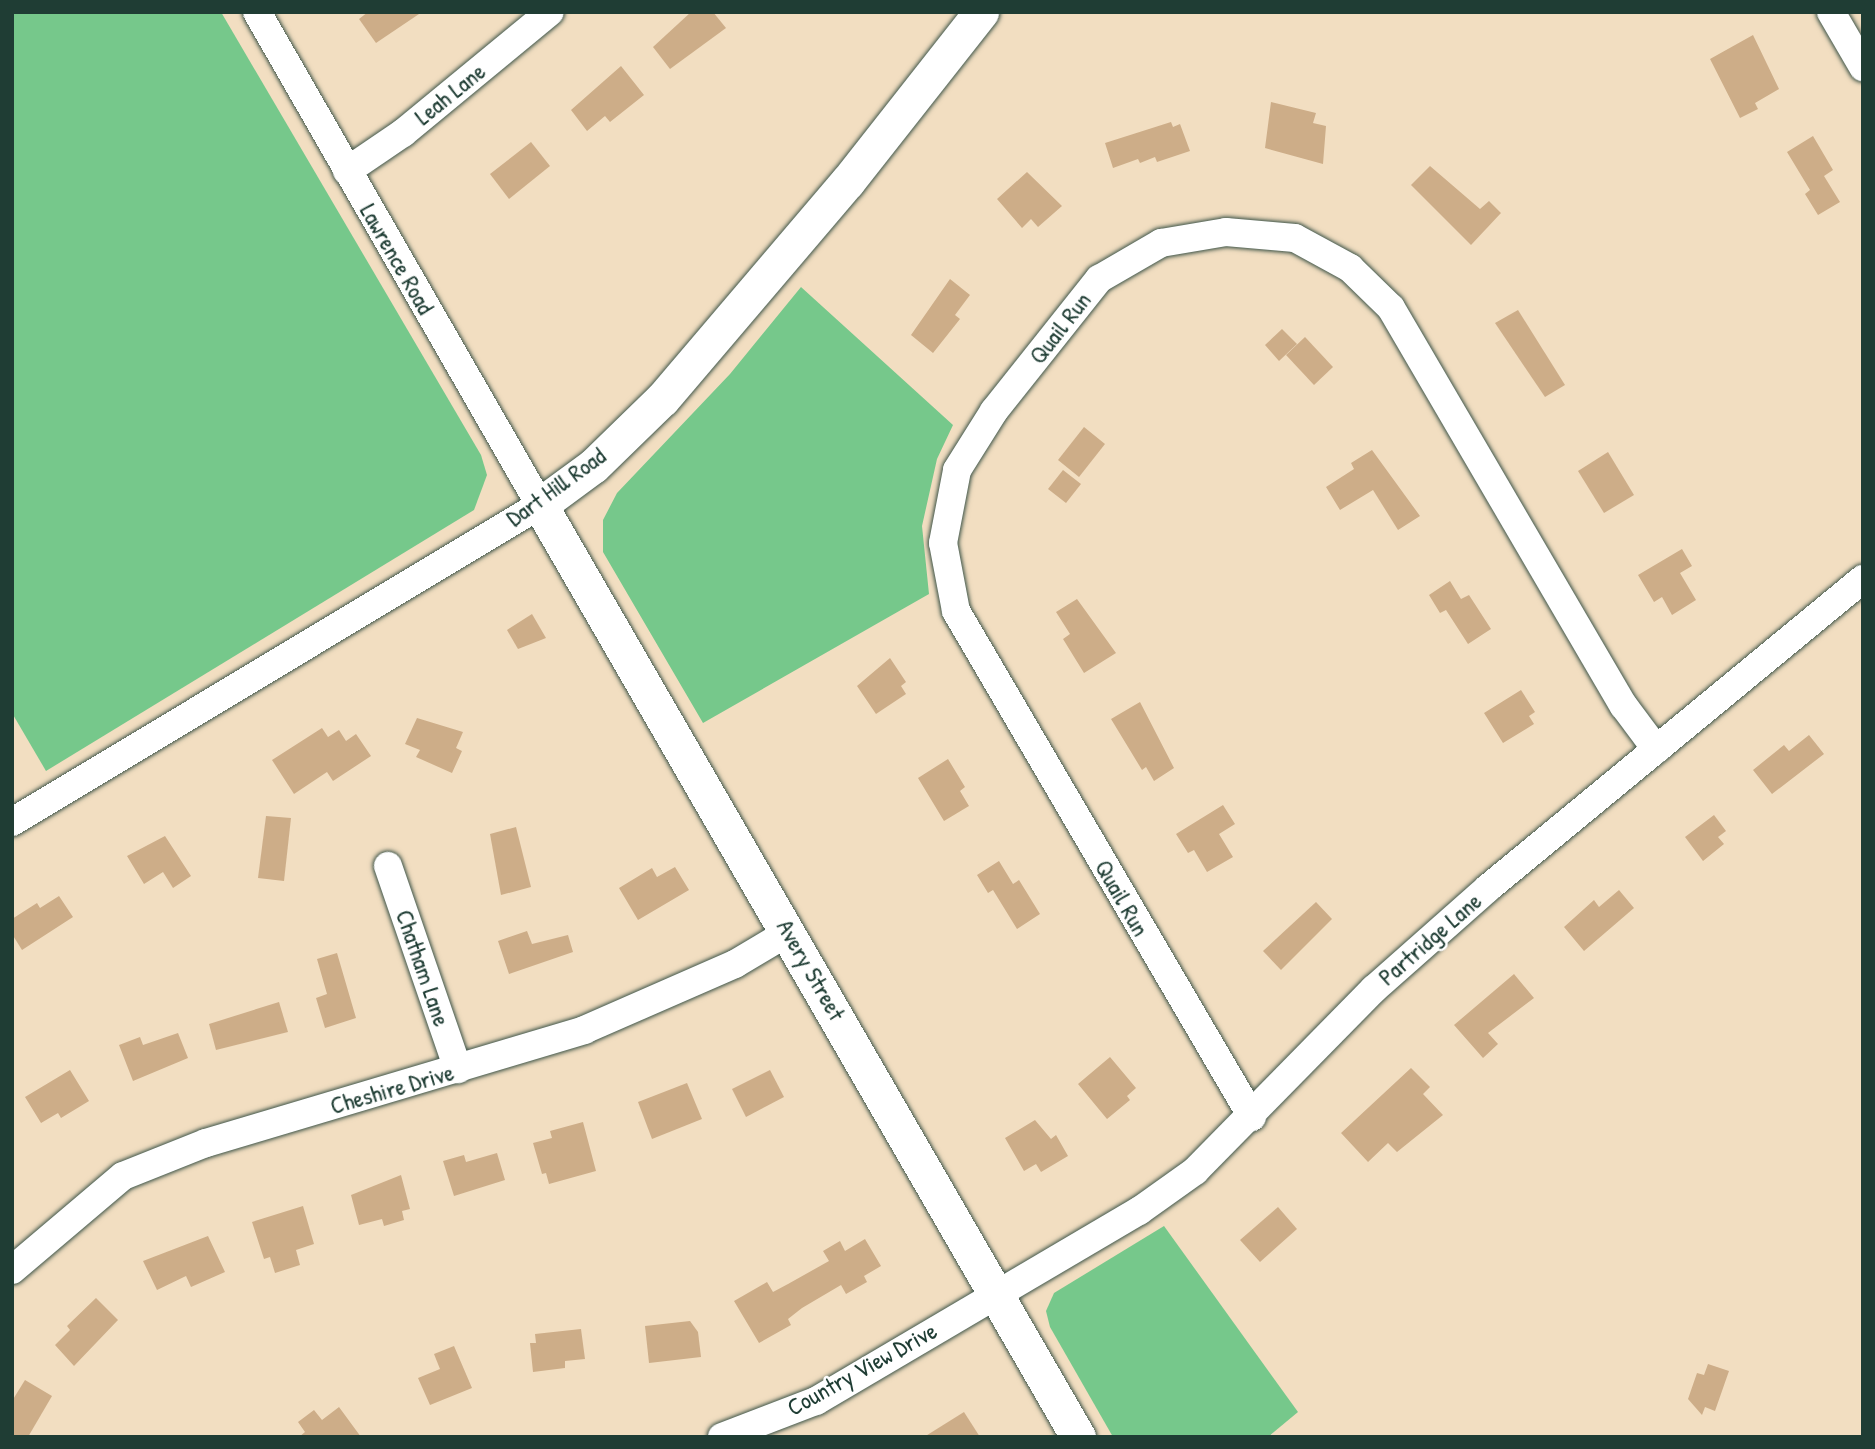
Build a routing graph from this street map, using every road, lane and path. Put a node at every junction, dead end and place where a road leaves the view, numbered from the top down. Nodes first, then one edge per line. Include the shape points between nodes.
1 (257, 12) edge
2 (550, 12) edge
3 (981, 12) edge
4 (1831, 12) edge
5 (1860, 55) edge
6 (347, 171) junction
7 (540, 505) junction
8 (1863, 579) edge
9 (1656, 749) junction
10 (12, 822) edge
11 (388, 866) dead end
12 (789, 932) junction
13 (458, 1069) junction
14 (1252, 1117) junction
15 (12, 1270) edge
16 (997, 1293) junction
17 (722, 1437) edge
18 (1077, 1437) edge

1 - 6 street, Lawrence Road
2 - 6 street, Leah Lane via 403,133
3 - 7 main road, Dart Hill Road via 847,182 662,399 593,466
4 - 5 street
6 - 7 street, Lawrence Road
7 - 10 street, Dart Hill Road
7 - 12 main road, Avery Street
8 - 9 street, Partridge Lane
9 - 14 street, Partridge Lane via 1374,989
9 - 14 street, Quail Run via 1625,706 1391,308 1350,268 1295,238 1226,232 1161,243 1099,279 994,411 957,470 943,543 956,611
11 - 13 street, Chatham Lane
12 - 13 street, Cheshire Drive via 735,964 584,1030
12 - 16 main road, Avery Street
13 - 15 street, Cheshire Drive via 206,1143 123,1176
14 - 16 street, Partridge Lane via 1195,1171 1139,1211
16 - 17 street, Country View Drive via 816,1401
16 - 18 main road, Avery Street

